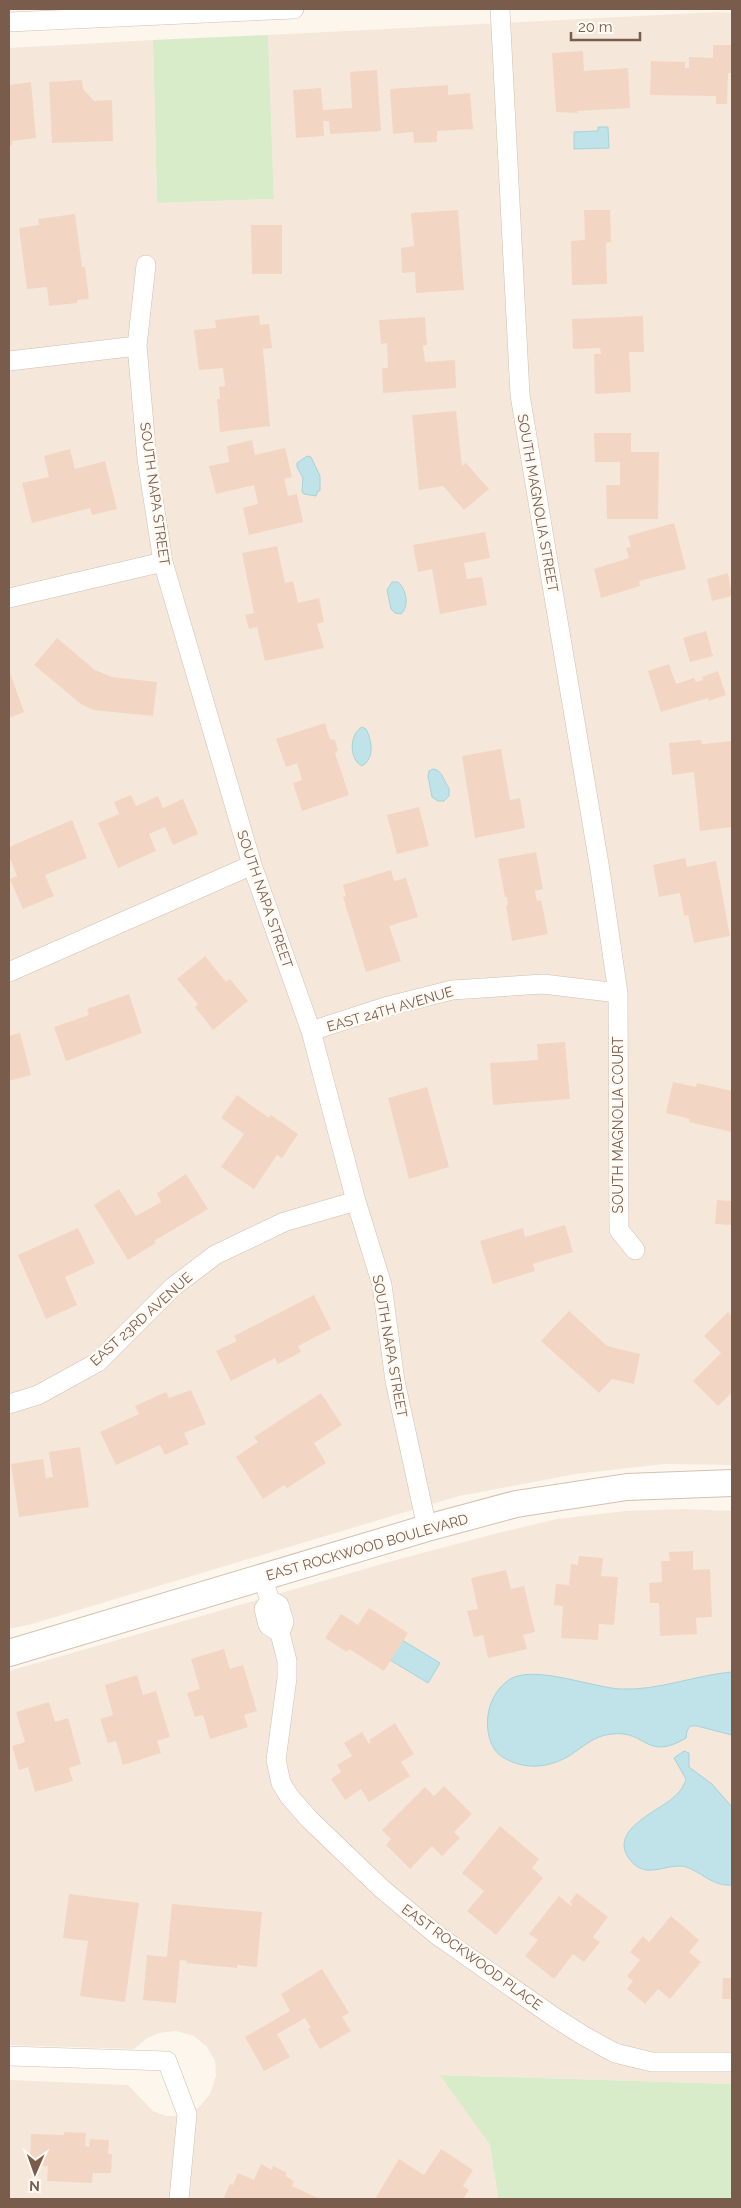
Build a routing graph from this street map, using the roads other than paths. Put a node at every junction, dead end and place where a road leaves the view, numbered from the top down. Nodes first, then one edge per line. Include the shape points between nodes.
1 (294, 9) edge
2 (500, 9) edge
3 (9, 22) edge
4 (146, 265) dead end
5 (137, 346) junction
6 (9, 361) edge
7 (163, 562) junction
8 (9, 598) edge
9 (252, 865) junction
10 (9, 972) edge
11 (618, 994) junction
12 (311, 1031) junction
13 (356, 1201) junction
14 (636, 1250) dead end
15 (9, 1404) edge
16 (732, 1483) edge
17 (426, 1528) junction
18 (266, 1589) junction
19 (9, 1653) edge
20 (9, 2056) edge
21 (732, 2062) edge
22 (179, 2199) edge

1 - 3 street
2 - 11 street, SOUTH MAGNOLIA STREET via 520,395
4 - 5 street, SOUTH NAPA STREET
5 - 6 street
5 - 7 street, SOUTH NAPA STREET via 147,459
7 - 8 street
7 - 9 street, SOUTH NAPA STREET
9 - 10 street
9 - 12 street, SOUTH NAPA STREET
11 - 12 street, EAST 24TH AVENUE via 543,984 452,990
11 - 14 street, SOUTH MAGNOLIA COURT via 619,1230
12 - 13 street, SOUTH NAPA STREET
13 - 15 street, EAST 23RD AVENUE via 284,1222 214,1256 174,1287 98,1362 38,1395
13 - 17 street, SOUTH NAPA STREET via 382,1285 395,1380
16 - 17 street, EAST ROCKWOOD BOULEVARD via 627,1487 516,1504
17 - 18 street, EAST ROCKWOOD BOULEVARD
18 - 19 street, EAST ROCKWOOD BOULEVARD
18 - 21 street, EAST ROCKWOOD PLACE via 264,1609 268,1626 280,1634 287,1661 276,1760 280,1783 299,1808 402,1907 554,2017 630,2057 652,2062
20 - 22 street via 167,2061 187,2114

